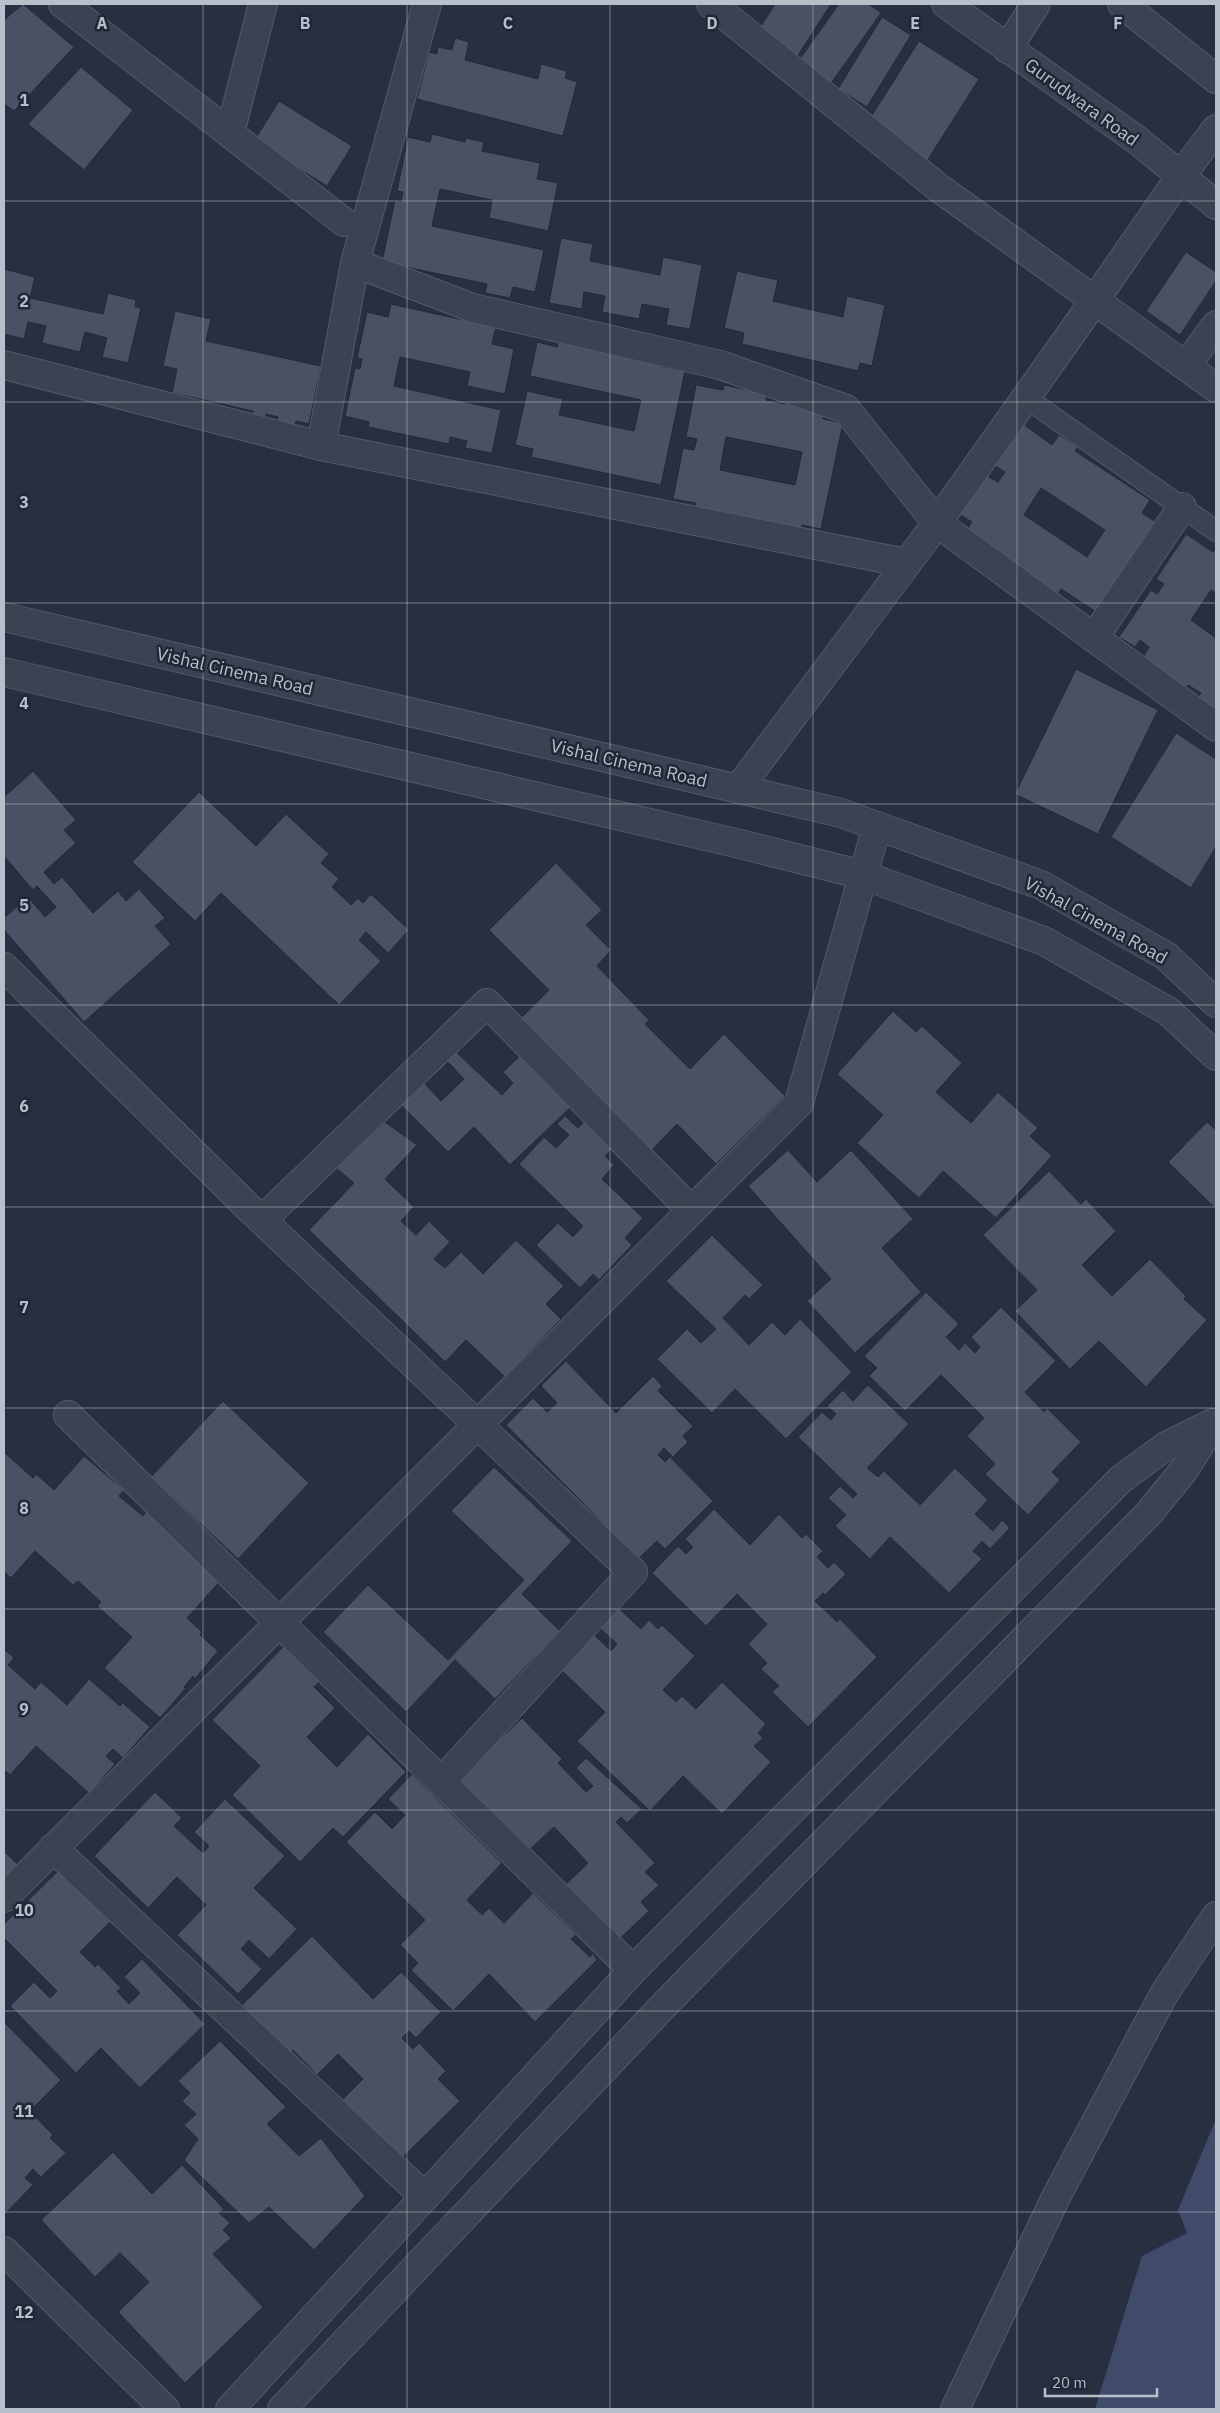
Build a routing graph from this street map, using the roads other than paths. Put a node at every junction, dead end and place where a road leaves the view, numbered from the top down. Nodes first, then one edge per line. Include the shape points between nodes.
1 (63, 4) edge
2 (263, 4) edge
3 (427, 4) edge
4 (711, 4) edge
5 (946, 4) edge
6 (1036, 4) edge
7 (1122, 4) edge
8 (1007, 49) junction
9 (1216, 79) edge
10 (1216, 129) edge
11 (230, 133) junction
12 (1180, 177) junction
13 (1216, 205) edge
14 (344, 222) dead end
15 (355, 263) junction
16 (1095, 300) junction
17 (1216, 325) edge
18 (4, 364) edge
19 (1186, 366) junction
20 (1216, 388) edge
21 (1026, 398) junction
22 (321, 446) junction
23 (1182, 507) junction
24 (937, 523) junction
25 (1216, 531) edge
26 (906, 563) junction
27 (4, 617) edge
28 (1094, 638) junction
29 (4, 672) edge
30 (1216, 728) edge
31 (738, 789) junction
32 (877, 826) junction
33 (863, 876) junction
34 (4, 967) edge
35 (1216, 1003) edge
36 (1216, 1056) edge
37 (691, 1210) junction
38 (262, 1220) junction
39 (68, 1415) dead end
40 (1215, 1422) edge
41 (478, 1424) junction
42 (279, 1623) junction
43 (441, 1782) junction
44 (54, 1848) junction
45 (4, 1898) edge
46 (1216, 1916) edge
47 (633, 1970) junction
48 (425, 2197) junction
49 (4, 2251) edge
50 (165, 2409) edge
51 (230, 2409) edge
52 (282, 2409) edge
53 (955, 2409) edge

1 - 11 street
2 - 11 street
3 - 15 street
4 - 16 street via 939,188
5 - 8 street, Gurudwara Road
6 - 8 street
7 - 9 street
8 - 12 street, Gurudwara Road via 1137,140
10 - 12 street
11 - 14 street
12 - 13 street, Gurudwara Road
12 - 16 street
15 - 22 street
15 - 24 street via 473,308 720,365 846,409
16 - 19 street
16 - 21 street
17 - 19 street
18 - 22 street
19 - 20 street
21 - 23 lane
21 - 24 street
22 - 26 street
23 - 25 lane
23 - 28 street
24 - 26 street
24 - 28 street
26 - 31 street
27 - 31 street, Vishal Cinema Road
28 - 30 street
29 - 33 street via 740,844
31 - 32 street, Vishal Cinema Road via 840,813
32 - 33 street
32 - 35 street, Vishal Cinema Road via 1041,885 1166,956
33 - 36 street via 1044,941 1168,1011
33 - 37 street via 799,1103
34 - 38 street
37 - 38 street via 487,1003
37 - 41 street
38 - 41 street
39 - 42 street
40 - 47 street via 1166,1446 1121,1479
40 - 52 street via 1184,1470 1149,1513 667,2002
41 - 42 street
41 - 43 street via 633,1572
42 - 43 street
42 - 44 street
43 - 47 street
44 - 45 street
44 - 48 street
46 - 53 street via 1164,1994 1056,2197
47 - 48 street
48 - 51 street
49 - 50 street

